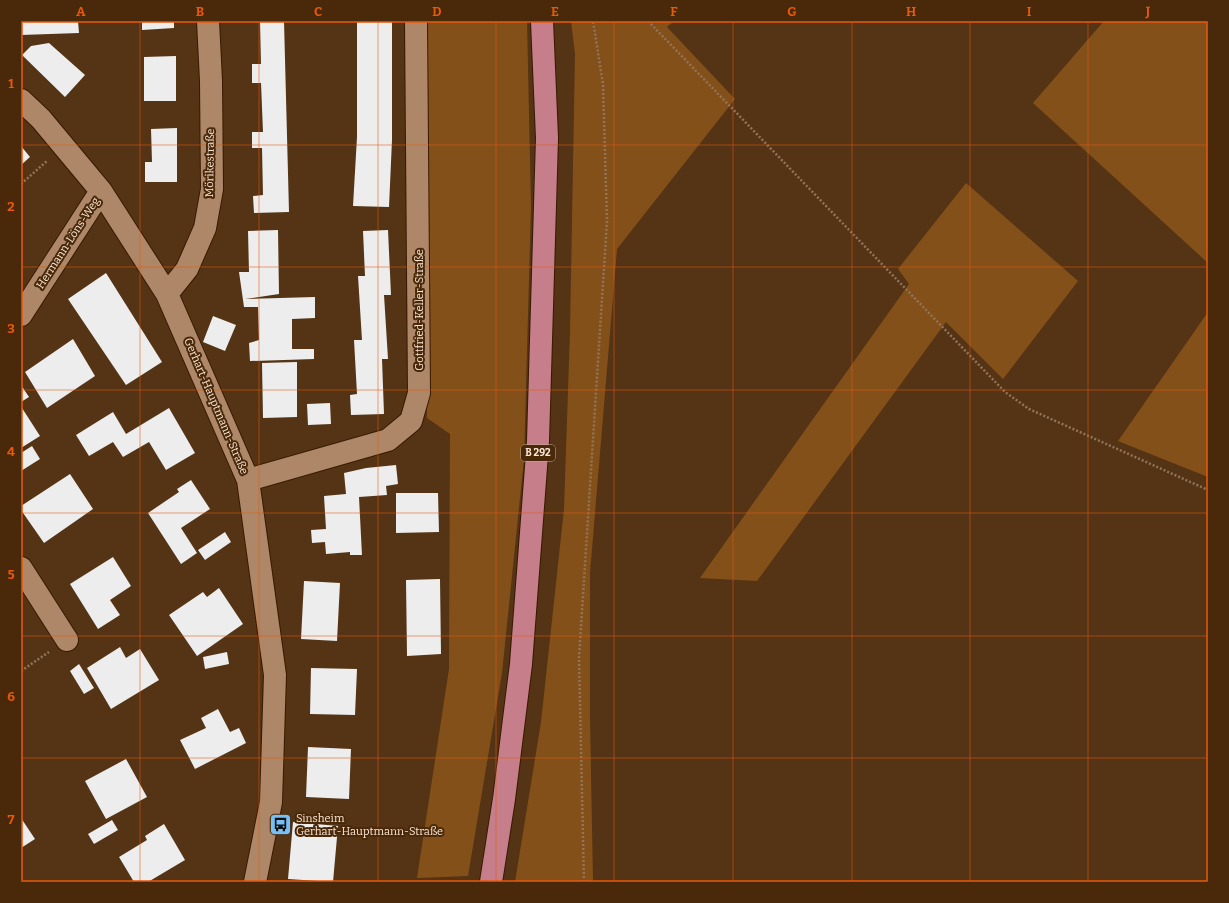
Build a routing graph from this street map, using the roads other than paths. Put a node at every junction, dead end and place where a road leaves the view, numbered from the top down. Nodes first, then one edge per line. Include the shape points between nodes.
1 (208, 21) edge
2 (416, 21) edge
3 (542, 21) edge
4 (21, 100) edge
5 (101, 191) junction
6 (167, 294) junction
7 (21, 315) edge
8 (248, 480) junction
9 (21, 568) edge
10 (67, 640) road end
11 (255, 882) edge
12 (491, 882) edge

1 - 6 street, Mörikestraße via 212,189 205,228 187,269
2 - 8 street, Gottfried-Keller-Straße via 419,393 411,421 388,440
3 - 12 highway, B 292 via 548,138 538,441 521,664
4 - 5 street, Gerhart-Hauptmann-Straße via 41,119
5 - 6 street, Gerhart-Hauptmann-Straße
5 - 7 street, Hermann-Löns-Weg
6 - 8 street, Gerhart-Hauptmann-Straße
8 - 11 street, Gerhart-Hauptmann-Straße via 275,675 271,802
9 - 10 street

